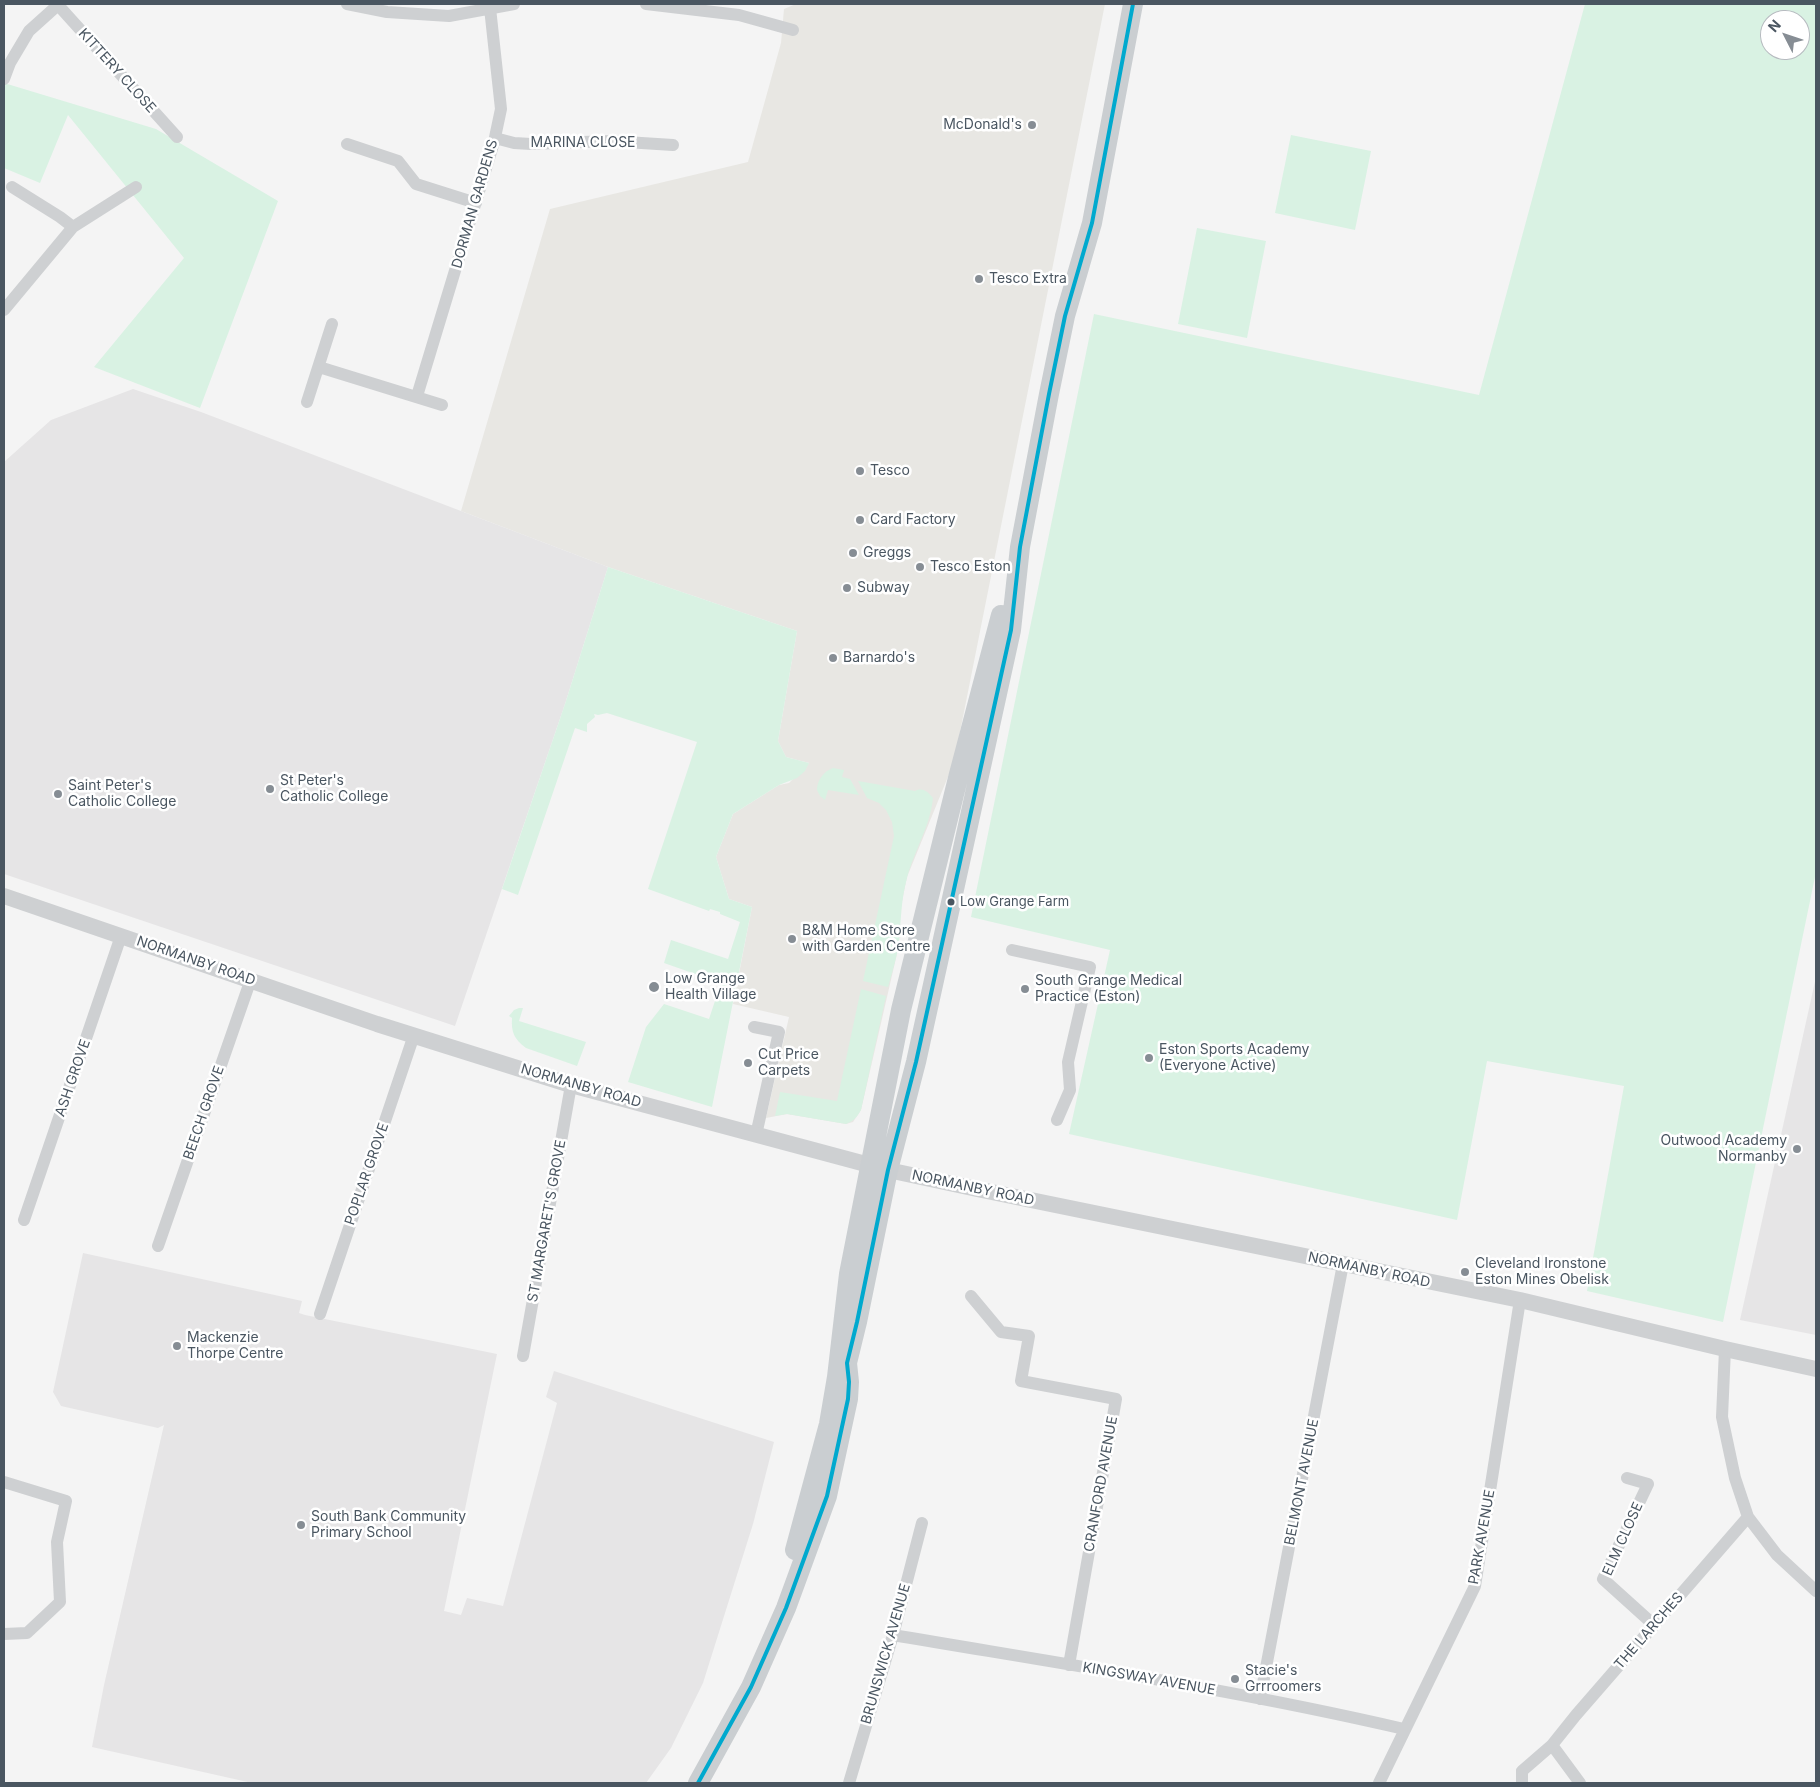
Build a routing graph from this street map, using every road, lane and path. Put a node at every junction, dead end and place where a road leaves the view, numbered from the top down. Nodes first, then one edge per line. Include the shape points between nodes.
1 (58, 4) edge
2 (347, 4) edge
3 (514, 4) edge
4 (646, 4) edge
5 (1133, 4) edge
6 (490, 8) junction
7 (793, 30) dead end
8 (4, 79) edge
9 (177, 137) dead end
10 (495, 138) junction
11 (347, 144) dead end
12 (673, 145) dead end
13 (12, 187) dead end
14 (136, 188) dead end
15 (476, 203) junction
16 (73, 227) junction
17 (4, 310) edge
18 (332, 324) dead end
19 (320, 366) junction
20 (417, 396) junction
21 (307, 402) dead end
22 (442, 405) dead end
23 (4, 896) edge
24 (121, 936) junction
25 (1012, 950) dead end
26 (250, 980) junction
27 (754, 1026) dead end
28 (414, 1035) junction
29 (571, 1085) junction
30 (1057, 1120) dead end
31 (756, 1134) junction
32 (878, 1167) junction
33 (24, 1220) dead end
34 (158, 1246) dead end
35 (1343, 1264) junction
36 (971, 1296) dead end
37 (1520, 1300) junction
38 (320, 1314) dead end
39 (1725, 1349) junction
40 (522, 1356) dead end
41 (1816, 1369) edge
42 (1627, 1478) dead end
43 (4, 1482) edge
44 (1748, 1517) junction
45 (922, 1523) dead end
46 (1816, 1591) edge
47 (1654, 1625) junction
48 (4, 1634) edge
49 (893, 1635) junction
50 (1069, 1664) junction
51 (1260, 1699) junction
52 (1404, 1729) junction
53 (1552, 1745) junction
54 (698, 1783) edge
55 (849, 1783) edge
56 (1379, 1783) edge
57 (1522, 1783) edge
58 (1580, 1783) edge

1 - 8 street via 29,30
1 - 9 street, KITTERY CLOSE
2 - 6 street via 387,12 449,16
3 - 6 street
4 - 7 street via 738,16
5 - 32 main road via 1092,223 1064,316 1020,547 1011,630 952,902 916,1062
6 - 10 street, DORMAN GARDENS via 501,109
10 - 12 street, MARINA CLOSE via 531,144 610,141
10 - 15 street, DORMAN GARDENS
11 - 15 street via 398,162 416,184
13 - 16 street
14 - 16 street
15 - 20 street, DORMAN GARDENS
16 - 17 street
18 - 19 street
19 - 20 street
19 - 21 street
20 - 22 street
23 - 24 street, NORMANBY ROAD
24 - 26 street, NORMANBY ROAD
24 - 33 street, ASH GROVE
25 - 30 street via 1090,967 1068,1062 1070,1090
26 - 28 street, NORMANBY ROAD
26 - 34 street, BEECH GROVE
27 - 31 street via 779,1032
28 - 29 street, NORMANBY ROAD
28 - 38 street, POPLAR GROVE
29 - 31 street, NORMANBY ROAD
29 - 40 street, ST MARGARET'S GROVE
31 - 32 street, NORMANBY ROAD
32 - 35 street, NORMANBY ROAD
32 - 54 main road via 857,1322 847,1363 848,1399 827,1496 786,1608 751,1686
35 - 37 street, NORMANBY ROAD
35 - 51 street, BELMONT AVENUE
36 - 50 street, CRANFORD AVENUE via 1001,1332 1029,1336 1021,1381 1116,1399
37 - 39 street, NORMANBY ROAD
37 - 52 street, PARK AVENUE via 1475,1586
39 - 41 street, NORMANBY ROAD
39 - 44 street via 1722,1417 1735,1478
42 - 47 street, ELM CLOSE via 1648,1484 1603,1579
43 - 48 street via 66,1501 57,1542 60,1602 26,1633
44 - 46 street via 1777,1555
44 - 47 street, THE LARCHES
45 - 49 street, BRUNSWICK AVENUE
47 - 53 street, THE LARCHES
49 - 50 street, KINGSWAY AVENUE
49 - 55 street, BRUNSWICK AVENUE
50 - 51 street, KINGSWAY AVENUE
51 - 52 street, KINGSWAY AVENUE
52 - 56 street, PARK AVENUE
53 - 57 street, THE LARCHES via 1522,1771
53 - 58 street

